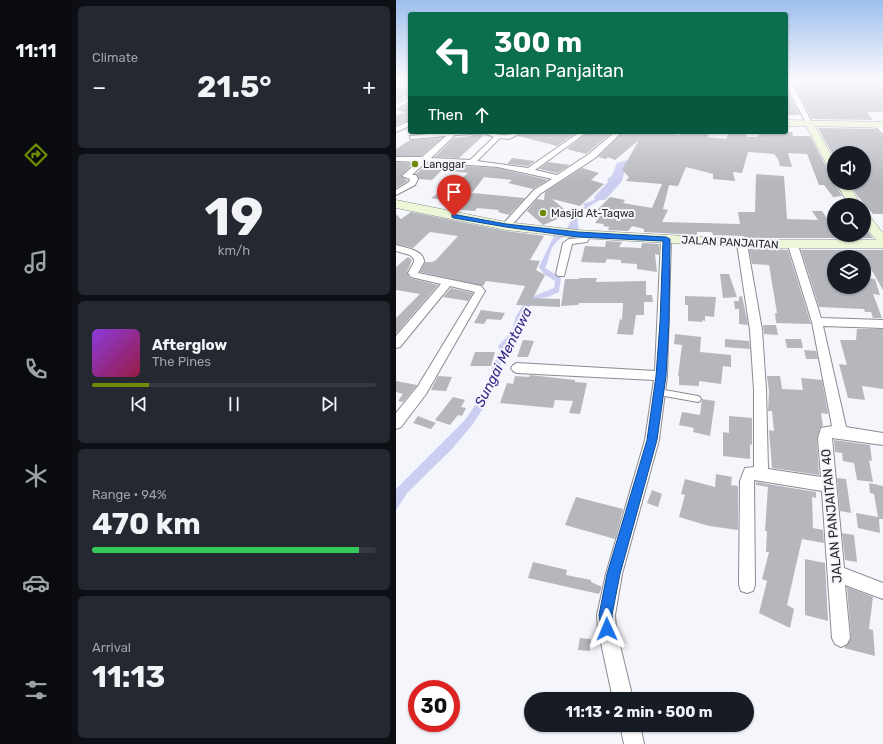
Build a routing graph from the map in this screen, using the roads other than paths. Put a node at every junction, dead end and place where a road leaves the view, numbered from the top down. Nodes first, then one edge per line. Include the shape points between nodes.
1 (804, 115) edge
2 (788, 123) edge
3 (408, 124) edge
4 (810, 125) junction
5 (881, 127) edge
6 (396, 130) edge
7 (435, 134) edge
8 (453, 134) edge
9 (491, 134) edge
10 (516, 134) edge
11 (581, 134) edge
12 (617, 134) edge
13 (498, 136) junction
14 (412, 137) dead end
15 (827, 156) edge
16 (396, 160) edge
17 (424, 160) junction
18 (472, 162) junction
19 (530, 170) junction
20 (558, 178) junction
21 (396, 193) edge
22 (396, 204) edge
23 (506, 226) junction
24 (871, 226) edge
25 (582, 235) junction
26 (666, 239) junction
27 (883, 242) edge
28 (742, 244) junction
29 (793, 245) junction
30 (396, 248) edge
31 (561, 274) dead end
32 (448, 282) junction
33 (817, 322) junction
34 (883, 324) edge
35 (396, 344) edge
36 (517, 368) dead end
37 (661, 376) junction
38 (659, 392) junction
39 (698, 399) dead end
40 (396, 423) edge
41 (840, 432) junction
42 (883, 439) edge
43 (761, 474) junction
44 (828, 485) junction
45 (836, 573) junction
46 (747, 585) dead end
47 (883, 591) edge
48 (841, 638) dead end
49 (621, 692) edge
50 (631, 732) edge
51 (634, 744) edge

1 - 4 street
2 - 4 street
3 - 6 street
4 - 5 street
4 - 15 street
7 - 14 street
8 - 17 street
9 - 13 street
10 - 13 street via 510,137
11 - 19 street
12 - 20 street via 592,156
13 - 18 street
16 - 17 street
17 - 18 street
17 - 21 street via 406,176 414,178 412,183
18 - 19 street
19 - 20 street
20 - 23 street via 535,195
22 - 23 street, JALAN PANJAITAN
23 - 25 street, JALAN PANJAITAN
24 - 27 street
25 - 26 street, JALAN PANJAITAN
25 - 31 street via 582,240 568,243
26 - 28 street, JALAN PANJAITAN
26 - 37 street
27 - 29 street, JALAN PANJAITAN
28 - 29 street, JALAN PANJAITAN
28 - 43 street via 756,330
29 - 33 street, JALAN PANJAITAN 40
30 - 32 street via 413,253 419,258 414,275
32 - 35 street
32 - 40 street via 476,288 480,294 422,390
33 - 34 street
33 - 41 street, JALAN PANJAITAN 40
36 - 37 street
37 - 38 street
38 - 39 lane
38 - 49 street via 650,452 614,574 606,615 608,636
41 - 42 street
41 - 44 street, JALAN PANJAITAN 40 via 828,431 825,434
43 - 44 street
43 - 46 street via 750,473 747,481
44 - 45 street, JALAN PANJAITAN 40
45 - 47 street
45 - 48 street, JALAN PANJAITAN 40
50 - 51 street

